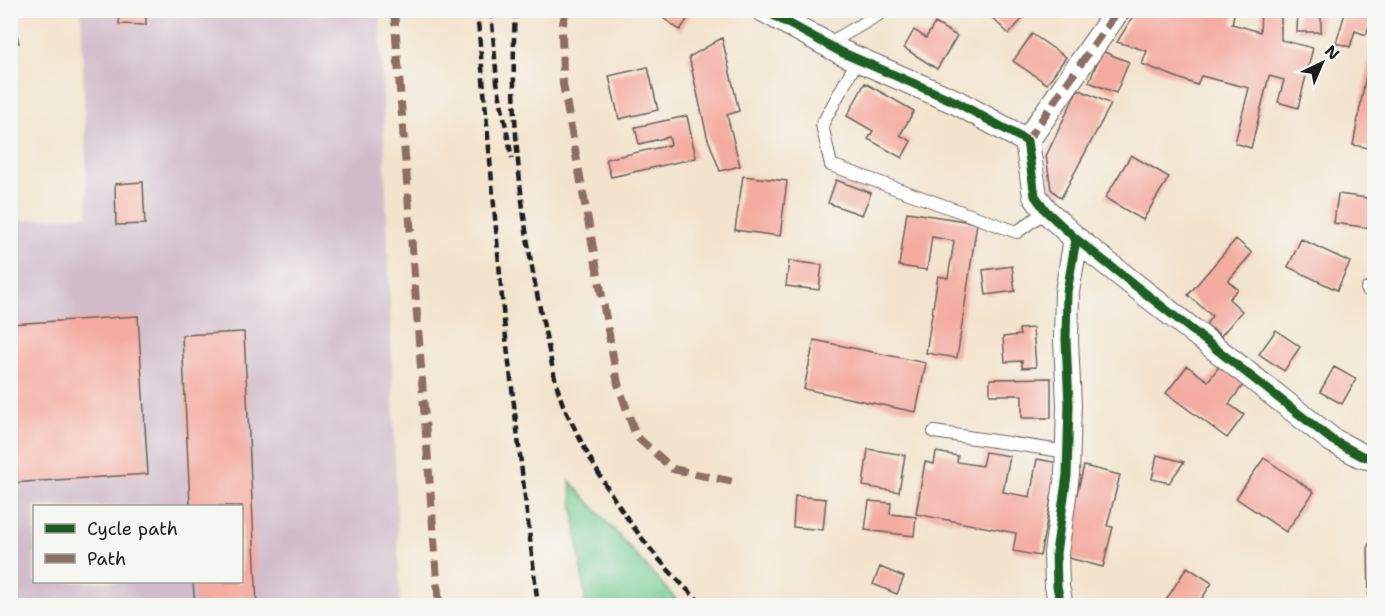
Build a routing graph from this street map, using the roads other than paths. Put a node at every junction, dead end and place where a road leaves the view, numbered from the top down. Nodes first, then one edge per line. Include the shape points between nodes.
1 (764, 10) edge
2 (886, 10) edge
3 (1118, 10) edge
4 (794, 18) edge
5 (828, 45) junction
6 (858, 59) junction
7 (1027, 141) junction
8 (1046, 211) junction
9 (1076, 239) junction
10 (934, 432) dead end
11 (1068, 452) junction
12 (1374, 458) edge
13 (1061, 606) edge

1 - 4 street
2 - 5 lane
3 - 7 street
4 - 5 street
5 - 6 street
6 - 7 street via 956,102
6 - 8 lane via 822,125 831,165 1017,232
7 - 8 street via 1035,196
8 - 9 street
9 - 11 street via 1067,292
9 - 12 street via 1332,440
10 - 11 lane
11 - 13 street via 1056,553

